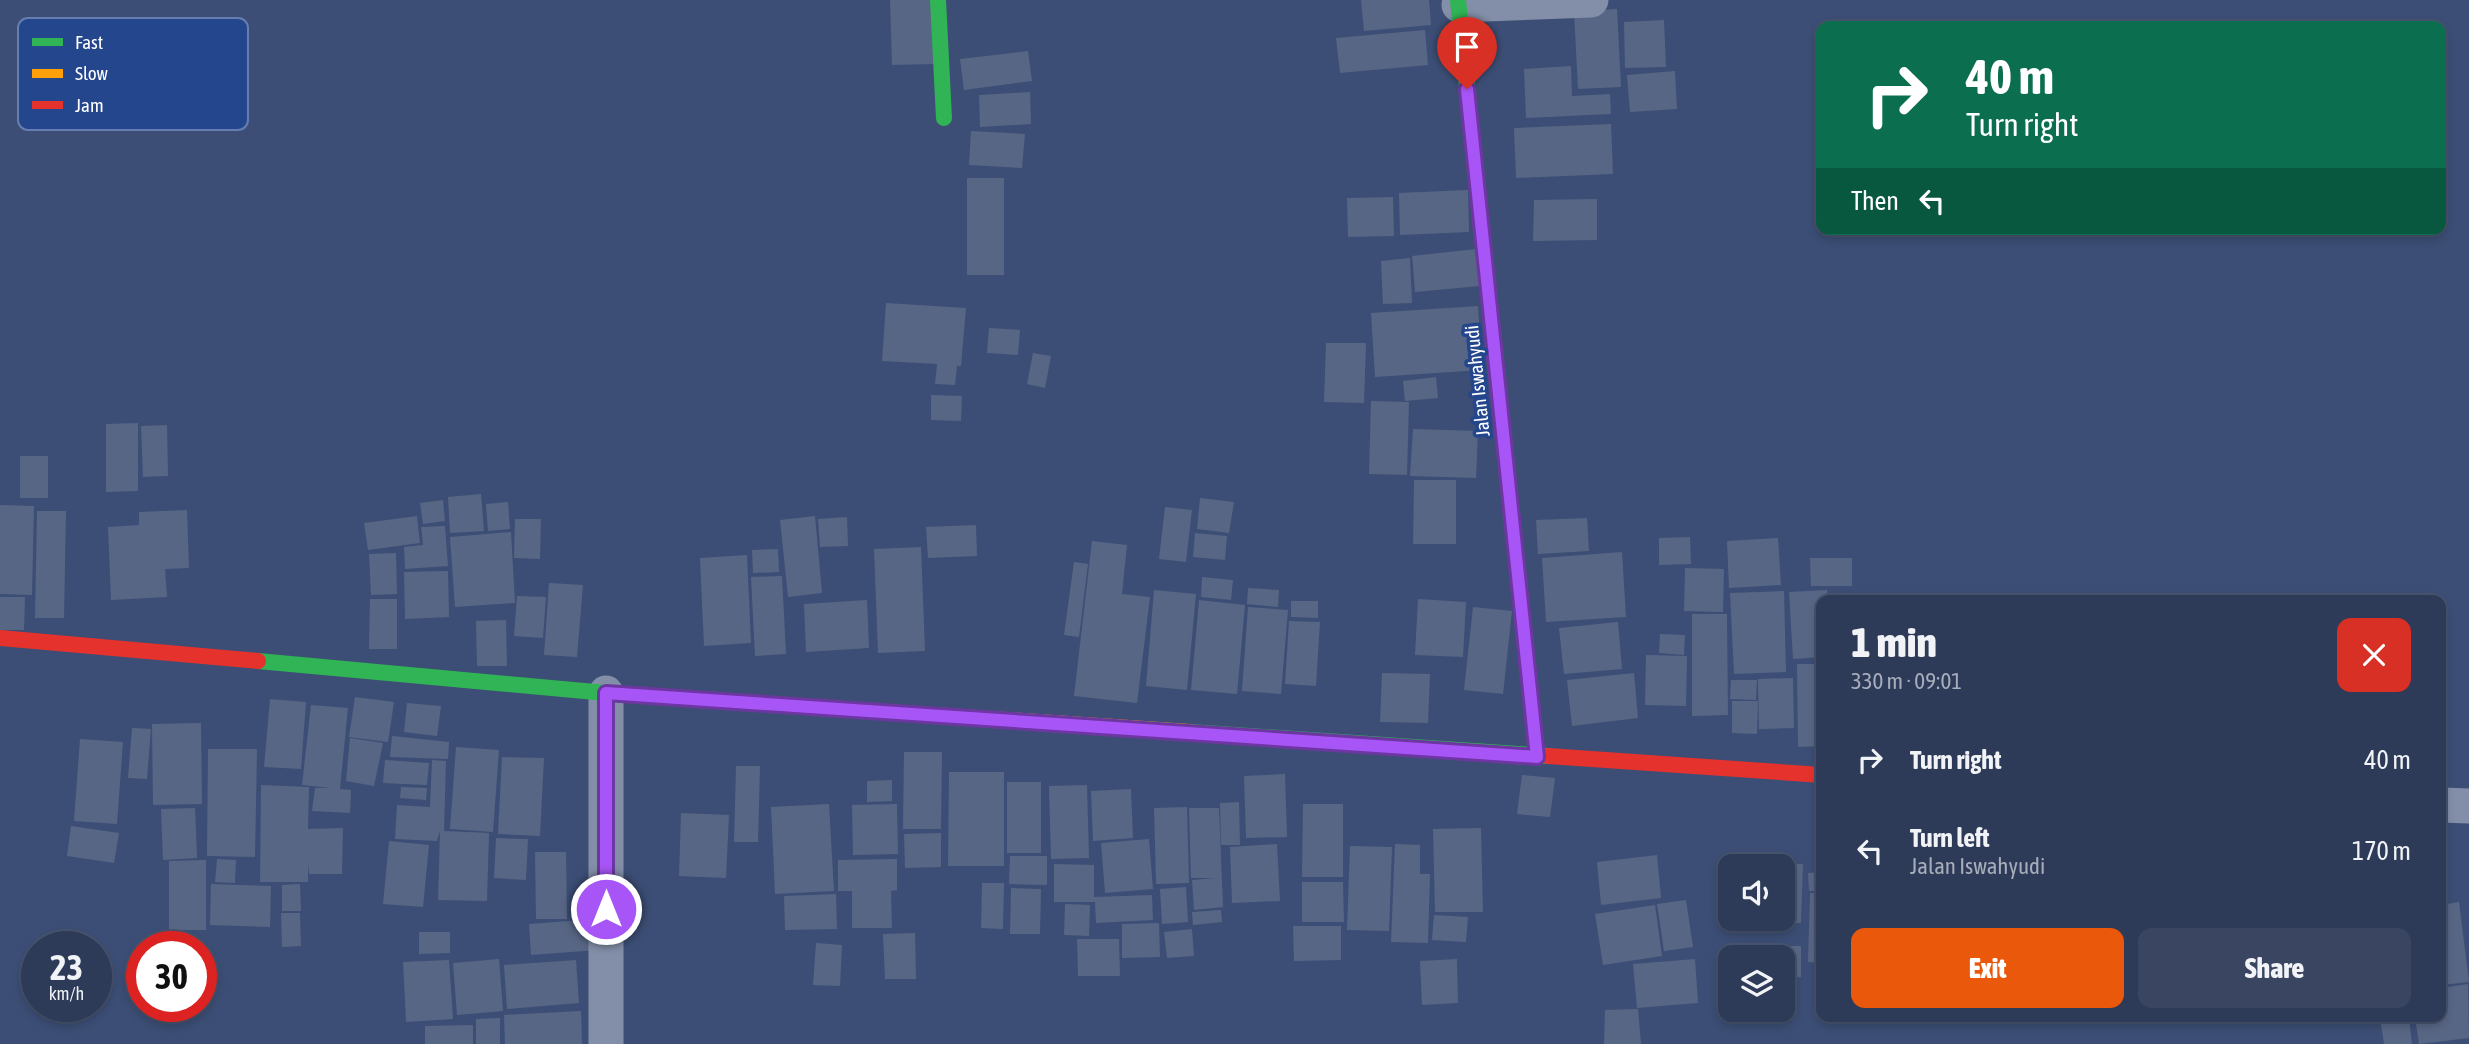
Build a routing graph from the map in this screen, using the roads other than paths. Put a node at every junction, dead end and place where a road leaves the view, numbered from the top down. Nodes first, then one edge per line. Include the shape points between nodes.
1 (938, 0) edge
2 (1591, 0) edge
3 (1459, 3) edge
4 (944, 118) dead end
5 (0, 638) edge
6 (606, 693) junction
7 (1537, 757) junction
8 (1816, 775) edge
9 (2446, 805) edge
10 (2469, 806) edge
11 (606, 1044) edge

1 - 4 street
2 - 3 street
3 - 7 street, Jalan Iswahyudi
5 - 6 street
6 - 7 street
6 - 11 street
7 - 8 street
9 - 10 street

